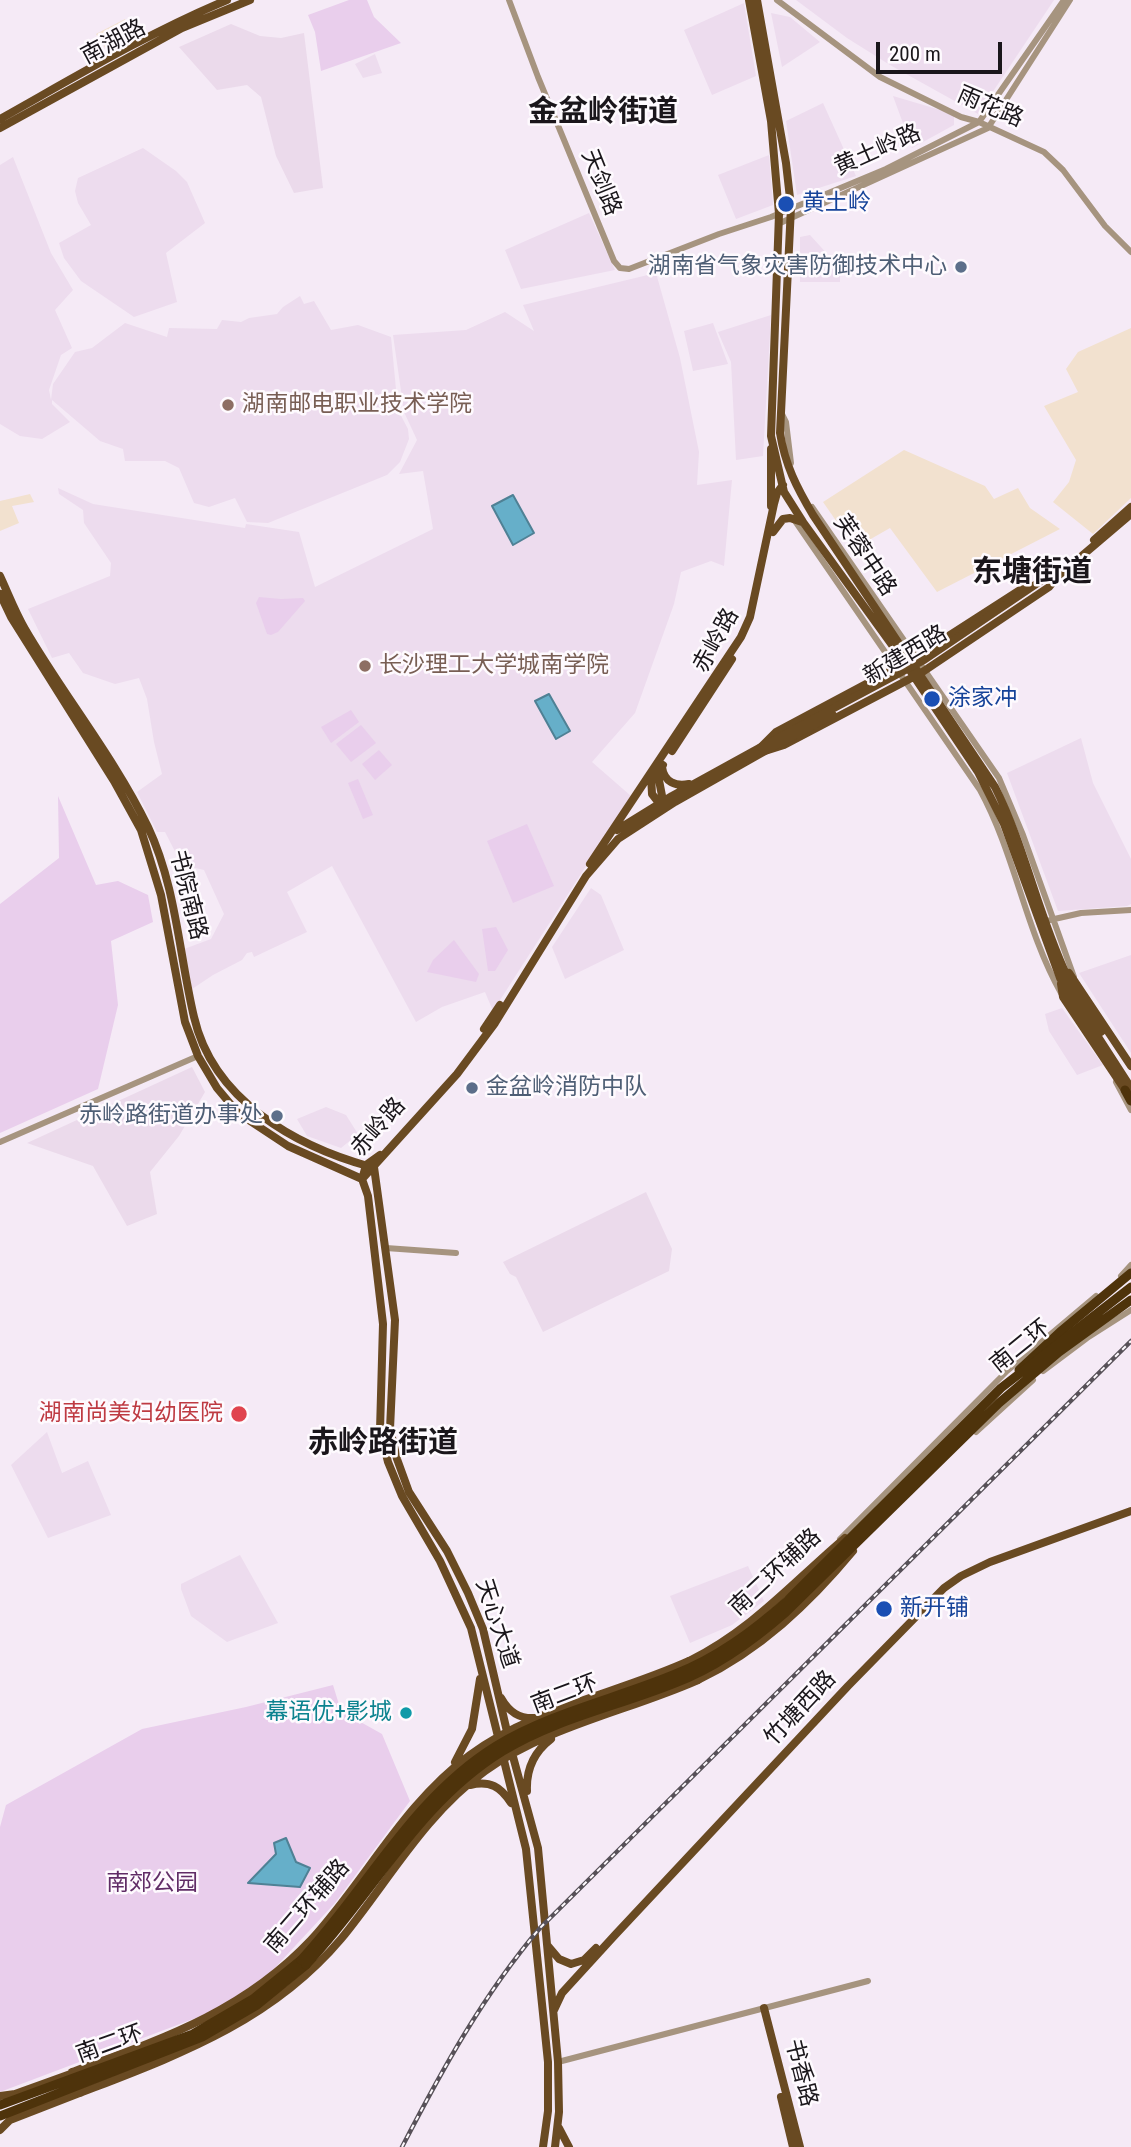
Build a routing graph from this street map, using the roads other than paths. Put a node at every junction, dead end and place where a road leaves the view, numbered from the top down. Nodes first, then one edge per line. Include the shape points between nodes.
1 (227, 0) edge
2 (250, 0) edge
3 (509, 0) edge
4 (749, 0) edge
5 (757, 0) edge
6 (777, 0) edge
7 (1064, 0) edge
8 (1070, 0) edge
9 (961, 117) junction
10 (0, 119) edge
11 (979, 122) junction
12 (0, 128) edge
13 (988, 128) junction
14 (956, 134) junction
15 (791, 207) junction
16 (778, 219) junction
17 (791, 219) junction
18 (1131, 252) edge
19 (614, 261) joint
20 (781, 412) junction
21 (771, 436) junction
22 (792, 479) junction
23 (784, 489) junction
24 (1131, 507) edge
25 (1131, 514) edge
26 (772, 516) junction
27 (798, 521) junction
28 (773, 531) junction
29 (1056, 575) junction
30 (0, 576) edge
31 (0, 594) edge
32 (907, 662) junction
33 (916, 675) junction
34 (763, 749) junction
35 (662, 767) junction
36 (651, 775) junction
37 (696, 783) junction
38 (663, 806) junction
39 (613, 833) junction
40 (1131, 910) edge
41 (1049, 920) junction
42 (1063, 967) junction
43 (1075, 979) junction
44 (1066, 996) junction
45 (1105, 1042) junction
46 (198, 1056) junction
47 (1130, 1064) edge
48 (1111, 1070) junction
49 (1131, 1079) edge
50 (1128, 1089) edge
51 (1131, 1101) edge
52 (1131, 1110) edge
53 (0, 1142) edge
54 (370, 1166) junction
55 (362, 1179) junction
56 (386, 1248) junction
57 (456, 1253) dead end
58 (1131, 1269) edge
59 (1131, 1287) edge
60 (1131, 1300) edge
61 (1131, 1308) edge
62 (1085, 1333) junction
63 (1001, 1388) junction
64 (1131, 1510) edge
65 (877, 1517) junction
66 (673, 1668) junction
67 (481, 1669) junction
68 (683, 1687) junction
69 (497, 1689) junction
70 (538, 1718) junction
71 (565, 1730) junction
72 (507, 1731) junction
73 (497, 1737) junction
74 (512, 1753) junction
75 (503, 1759) junction
76 (451, 1769) junction
77 (461, 1789) junction
78 (529, 1812) junction
79 (517, 1815) junction
80 (548, 1946) junction
81 (304, 1962) junction
82 (300, 1979) junction
83 (868, 1980) dead end
84 (275, 1992) junction
85 (262, 2008) junction
86 (761, 2009) junction
87 (554, 2010) junction
88 (136, 2049) junction
89 (558, 2062) junction
90 (145, 2068) junction
91 (108, 2070) junction
92 (72, 2072) junction
93 (80, 2093) junction
94 (0, 2096) edge
95 (0, 2105) edge
96 (0, 2116) edge
97 (558, 2125) junction
98 (0, 2130) edge
99 (543, 2147) edge
100 (555, 2147) edge
101 (569, 2147) edge
102 (793, 2147) edge
103 (800, 2147) edge

1 - 10 main road, 南湖路 via 104,59
2 - 12 main road, 南湖路 via 182,28
3 - 19 street, 天剑路
4 - 16 main road, 芙蓉中路 via 771,121
5 - 15 main road, 芙蓉中路
6 - 9 street, 雨花路 via 880,77
7 - 11 street, 黄土岭路
8 - 13 street
9 - 11 street, 雨花路
9 - 14 street
11 - 13 street, 雨花路
11 - 14 street, 黄土岭路
13 - 17 street, 黄土岭路
13 - 18 street, 雨花路 via 1044,152
14 - 15 street, 黄土岭路 via 886,169
15 - 16 street, 黄土岭路
15 - 17 main road, 芙蓉中路
16 - 17 street, 黄土岭路
16 - 19 street, 黄土岭路 via 629,269
16 - 21 main road, 芙蓉中路
17 - 20 main road, 芙蓉中路
20 - 22 main road, 芙蓉中路 via 783,454
20 - 32 street via 790,458 804,494
21 - 23 main road, 芙蓉中路
21 - 26 main road, 赤岭路
22 - 23 main road, 赤岭路
22 - 32 main road, 芙蓉中路
23 - 26 main road, 赤岭路 via 777,493
23 - 27 main road, 芙蓉中路
23 - 28 main road, 赤岭路
24 - 29 main road, 新建西路
25 - 29 main road, 新建西路
26 - 36 main road, 赤岭路 via 750,617 741,637
27 - 28 main road via 783,519
27 - 32 main road, 芙蓉中路
28 - 35 main road, 赤岭路 via 745,640
29 - 32 main road, 新建西路 via 1041,577
29 - 33 main road, 新建西路 via 1049,587
29 - 34 main road, 新建西路, bridge via 924,660
30 - 54 main road, 书院南路 via 24,627 148,827 164,873 194,1020 207,1053 247,1106 296,1138
31 - 46 main road, 书院南路 via 141,830 161,895 185,1022
32 - 33 main road, 芙蓉中路
32 - 33 street
32 - 34 main road, 新建西路 via 776,732
33 - 34 main road, 新建西路 via 784,746
33 - 41 main road, 芙蓉中路 via 995,787
33 - 44 street via 988,805 1038,943
33 - 44 main road, 芙蓉中路 via 992,798
34 - 37 main road, 新建西路
34 - 38 main road, 新建西路
35 - 37 main road via 673,784
35 - 38 main road via 658,775
36 - 38 main road via 652,794
36 - 39 main road, 赤岭路
37 - 38 main road, 新建西路
38 - 39 main road, 新建西路
38 - 54 main road, 赤岭路 via 618,839 586,876 495,1023 457,1074
39 - 54 main road, 赤岭路 via 467,1055
40 - 41 street
41 - 42 main road, 芙蓉中路
41 - 43 street
42 - 43 main road
42 - 45 main road, 芙蓉中路
43 - 47 main road
44 - 45 main road
44 - 48 main road
45 - 49 main road, 芙蓉中路
45 - 50 main road, 芙蓉中路
46 - 53 street
46 - 55 main road, 书院南路 via 238,1113 288,1146
48 - 50 main road
48 - 52 street
50 - 51 highway
54 - 55 main road, 赤岭路
54 - 56 main road, 天心大道
55 - 67 main road, 天心大道 via 368,1196 383,1324 380,1430 402,1496 471,1628
56 - 57 street
56 - 69 main road, 天心大道 via 395,1320 390,1429 397,1460 409,1492 468,1593 485,1636
58 - 63 highway, bridge
58 - 66 street, 南二环辅路 via 1007,1371 763,1617 724,1645
59 - 63 highway, 南二环, bridge
60 - 62 highway, 南二环, bridge
61 - 62 highway, bridge
61 - 68 street, 南二环辅路 via 1060,1357 1013,1398 778,1623 731,1659
62 - 65 highway, 南二环, bridge via 999,1403
63 - 65 highway, 南二环, bridge
64 - 80 main road, 竹塘西路 via 985,1560 942,1585 590,1954 571,1964
64 - 87 main road, 竹塘西路 via 990,1562 944,1588 574,1979
65 - 66 main road, bridge via 835,1546 762,1614 716,1647
65 - 68 main road, bridge via 836,1572 785,1622 750,1651
65 - 81 highway, 南二环, bridge via 786,1612 730,1655 678,1682 534,1735 475,1770 428,1814 345,1922
66 - 70 main road, 南二环辅路
67 - 73 main road, 天心大道
67 - 76 main road via 472,1729
68 - 71 main road, 南二环辅路
69 - 70 main road via 511,1712
69 - 72 main road, 天心大道
70 - 72 main road, 南二环辅路
71 - 74 main road, 南二环辅路
71 - 78 main road via 533,1760 527,1783
72 - 73 main road, 南二环辅路
72 - 74 main road, 天心大道
73 - 75 main road, 天心大道
73 - 76 main road, 南二环辅路
74 - 75 main road, 南二环辅路
74 - 78 main road, 天心大道
75 - 77 main road, 南二环辅路
75 - 79 main road, 天心大道
76 - 88 main road, 南二环辅路 via 406,1817 325,1923 271,1978 208,2019
77 - 79 main road via 480,1782 493,1784
77 - 82 main road, 南二环辅路 via 424,1828 340,1939
78 - 80 main road, 天心大道 via 540,1862
79 - 99 main road, 天心大道 via 528,1863 548,2062
80 - 87 main road, 天心大道
81 - 84 highway, 南二环
81 - 91 highway, 南二环 via 217,2021
82 - 84 highway
82 - 85 main road, 南二环辅路
83 - 86 street
84 - 85 highway
84 - 91 highway, 南二环 via 202,2037
85 - 90 main road, 南二环辅路 via 216,2037
86 - 89 street
86 - 102 main road, 书香路
86 - 103 main road, 书香路
87 - 89 main road, 天心大道
88 - 91 highway
88 - 92 main road, 南二环辅路
89 - 97 main road, 天心大道
90 - 91 highway
90 - 93 main road, 南二环辅路
91 - 92 main road
91 - 93 main road
91 - 95 highway, 南二环
91 - 96 highway, 南二环
92 - 94 main road
93 - 98 main road via 10,2120
97 - 100 main road, 天心大道
97 - 101 main road

